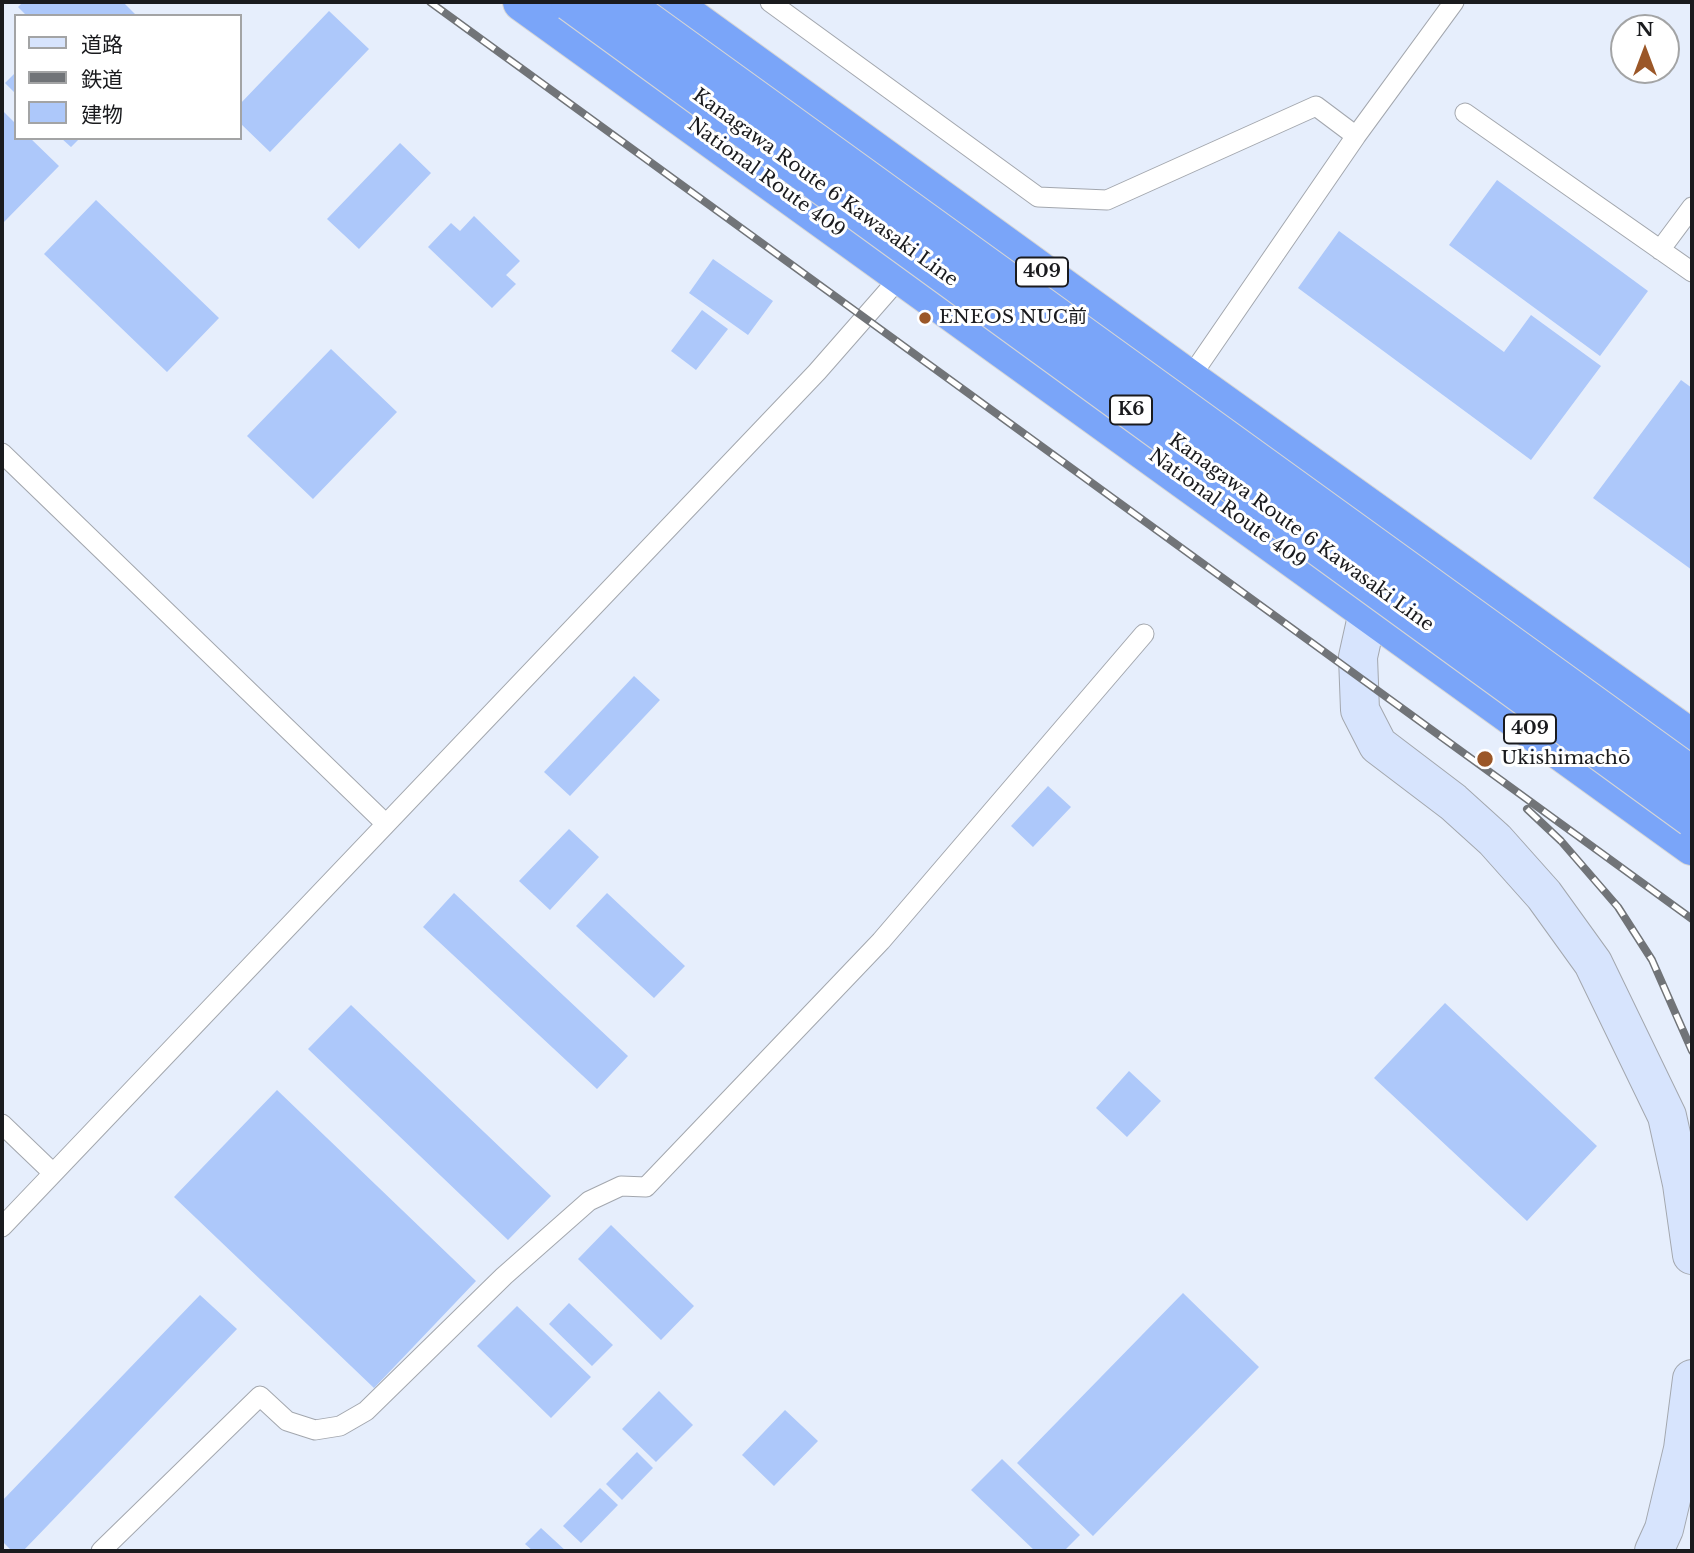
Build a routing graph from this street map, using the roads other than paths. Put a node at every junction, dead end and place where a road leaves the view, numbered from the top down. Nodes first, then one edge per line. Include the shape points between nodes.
1 (522, 2) edge
2 (570, 2) edge
3 (621, 2) edge
4 (669, 2) edge
5 (771, 2) edge
6 (1454, 2) edge
7 (1465, 113) dead end
8 (1356, 136) junction
9 (1692, 207) edge
10 (1660, 250) junction
11 (1692, 272) edge
12 (902, 275) junction
13 (1189, 379) junction
14 (2, 453) edge
15 (1416, 542) junction
16 (1368, 612) junction
17 (1144, 634) dead end
18 (1692, 739) edge
19 (1692, 776) edge
20 (1692, 818) edge
21 (386, 824) junction
22 (1692, 846) edge
23 (2, 1124) edge
24 (53, 1173) junction
25 (2, 1227) edge
26 (1692, 1255) edge
27 (1692, 1379) edge
28 (101, 1551) edge
29 (1654, 1551) edge

1 - 12 highway, National Route 409 / 409
2 - 20 highway, Kanagawa Route 6 Kawasaki Line / K6, bridge
3 - 19 highway, Kanagawa Route 6 Kawasaki Line / K6, bridge
4 - 13 highway, 409
5 - 8 lane via 1038,197 1107,200 1316,106
6 - 8 lane
7 - 10 lane
8 - 13 lane
9 - 10 lane
10 - 11 lane
12 - 16 highway, National Route 409 / 409
12 - 21 lane via 817,372
13 - 15 highway, 409
14 - 21 lane
15 - 16 street
15 - 18 highway, 409
16 - 22 highway, National Route 409 / 409
16 - 26 street via 1358,676 1360,710 1372,734 1378,745 1495,840 1544,895 1592,964 1667,1116
17 - 28 lane via 881,941 646,1187 621,1186 589,1201 504,1276 366,1411 340,1426 315,1430 287,1421 260,1396
21 - 24 lane
23 - 24 lane
24 - 25 lane
27 - 29 street via 1683,1449 1664,1529

